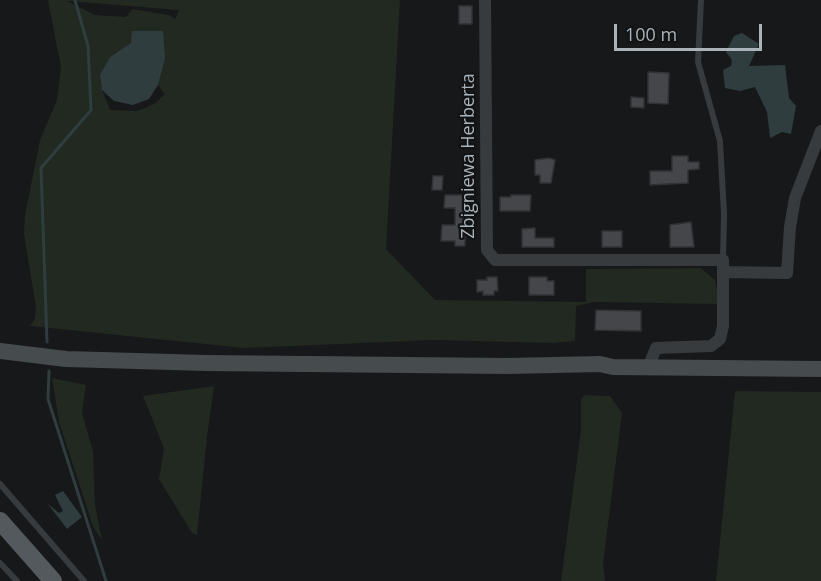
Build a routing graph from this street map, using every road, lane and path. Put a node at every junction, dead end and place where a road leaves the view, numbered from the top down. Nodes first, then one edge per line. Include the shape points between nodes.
1 (485, 0) edge
2 (701, 0) edge
3 (821, 131) edge
4 (723, 266) junction
5 (0, 351) edge
6 (648, 368) junction
7 (821, 369) edge
8 (0, 483) edge
9 (0, 521) edge
10 (0, 563) edge
11 (17, 581) edge
12 (53, 581) edge
13 (84, 581) edge

1 - 4 street, Zbigniewa Herberta via 490,256 503,262
2 - 4 lane via 698,62 720,141
3 - 4 street via 795,198 787,273
4 - 6 street via 720,339 711,346 656,348
5 - 6 main road via 66,359 141,361 600,364
6 - 7 main road
8 - 13 lane
9 - 12 main road
10 - 11 lane

